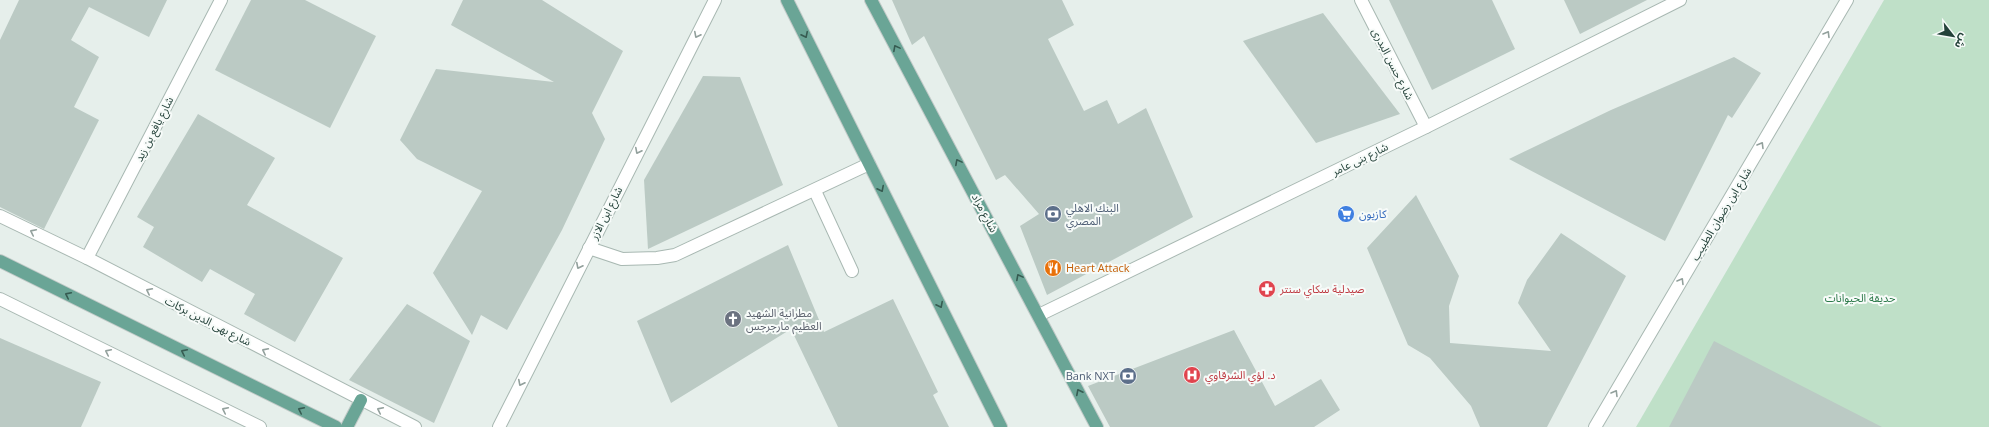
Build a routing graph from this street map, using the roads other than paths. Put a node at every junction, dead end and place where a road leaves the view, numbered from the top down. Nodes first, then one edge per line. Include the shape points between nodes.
1 (221, 0) edge
2 (715, 0) edge
3 (787, 0) edge
4 (871, 0) edge
5 (1361, 0) edge
6 (1680, 0) edge
7 (1847, 0) edge
8 (1426, 128) junction
9 (869, 164) junction
10 (815, 191) junction
11 (0, 216) edge
12 (589, 248) junction
13 (87, 258) junction
14 (0, 261) edge
15 (852, 271) dead end
16 (0, 299) edge
17 (1039, 314) junction
18 (361, 400) junction
19 (260, 427) edge
20 (336, 427) edge
21 (348, 427) edge
22 (415, 427) edge
23 (499, 427) edge
24 (1001, 427) edge
25 (1097, 427) edge
26 (1595, 427) edge

1 - 13 street, شارع يافع بن زيد
2 -> 12 street, شارع ابن الازر
3 -> 9 main road
17 -> 4 main road, شارع مراد
5 - 8 street, شارع حسن البدرى
6 - 8 street, شارع بنى عامر
26 -> 7 street, شارع ابن رضوان الطبيب
8 - 17 street, شارع بنى عامر
9 - 10 street
9 -> 24 main road
10 - 12 street via 675,255 622,259
10 - 15 street
13 -> 11 street, شارع بهى الدين بركات
12 -> 23 street, شارع ابن الازر
18 -> 13 street, شارع بهى الدين بركات
20 -> 14 main road
19 -> 16 street
25 -> 17 main road, شارع مراد
18 - 21 main road
22 -> 18 street, شارع بهى الدين بركات

